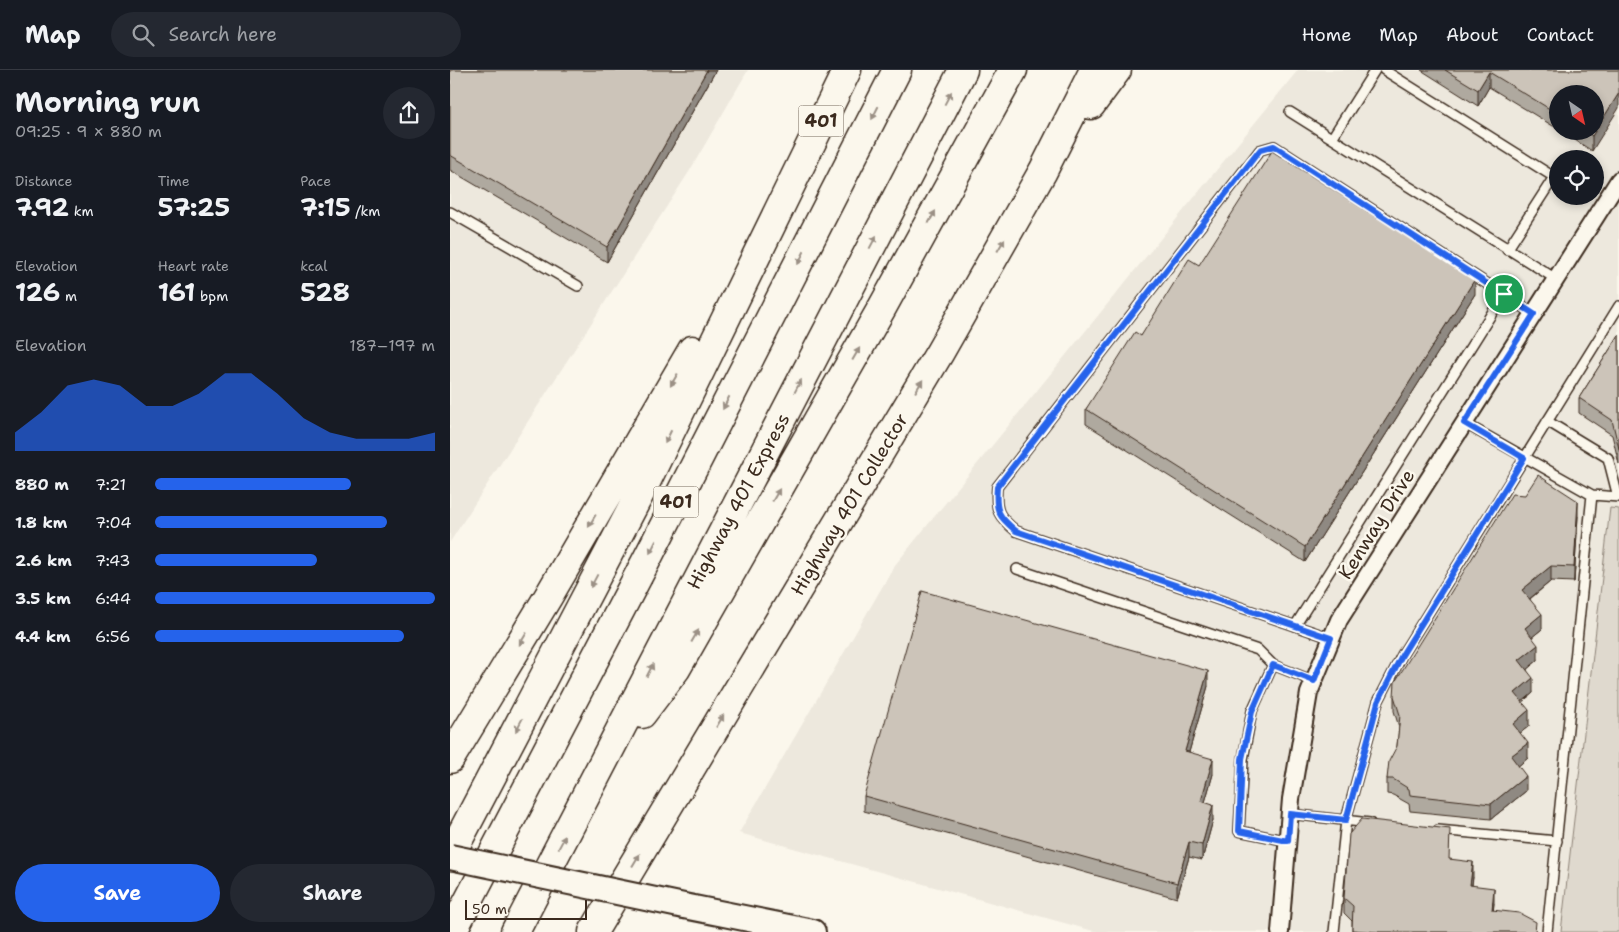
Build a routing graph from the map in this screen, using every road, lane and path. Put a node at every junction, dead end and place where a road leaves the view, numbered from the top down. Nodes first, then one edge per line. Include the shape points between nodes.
1 (847, 70) edge
2 (897, 70) edge
3 (963, 70) edge
4 (1013, 70) edge
5 (1094, 70) edge
6 (1117, 70) edge
7 (1375, 70) edge
8 (1384, 70) edge
9 (1290, 112) dead end
10 (1332, 138) junction
11 (1043, 171) junction
12 (796, 172) junction
13 (1619, 180) edge
14 (450, 212) edge
15 (1507, 250) junction
16 (1556, 279) junction
17 (578, 286) dead end
18 (1504, 294) junction
19 (1619, 306) edge
20 (1534, 314) junction
21 (1546, 422) junction
22 (1464, 423) junction
23 (1524, 458) junction
24 (1592, 495) junction
25 (1618, 497) edge
26 (1017, 569) dead end
27 (1295, 626) junction
28 (1331, 638) junction
29 (1273, 665) junction
30 (1314, 681) junction
31 (450, 759) edge
32 (605, 760) junction
33 (1290, 814) junction
34 (1346, 820) junction
35 (1384, 824) edge
36 (1432, 829) edge
37 (1288, 841) junction
38 (1557, 841) junction
39 (450, 857) edge
40 (452, 932) edge
41 (515, 932) edge
42 (593, 932) edge
43 (813, 932) edge
44 (1280, 932) edge
45 (1334, 932) edge
46 (1547, 932) edge

1 - 12 highway, 401
2 -> 40 highway, 401
32 -> 3 highway, Highway 401 Express / 401
32 -> 4 highway via 676,669
5 - 11 highway, Highway 401 Collector
6 - 11 highway
7 - 10 lane
8 - 15 lane via 1554,177
9 - 10 lane
10 - 15 lane
42 -> 11 highway, Highway 401 Collector via 940,352
12 -> 31 highway
12 -> 39 highway, 401 via 646,482
13 - 16 street, Kenway Drive
14 - 17 lane
15 - 16 lane
16 - 20 street, Kenway Drive
18 - 20 lane
18 - 27 lane
18 - 27 lane via 1274,146 1260,150 997,487 995,502 1000,518 1016,531
19 - 21 lane
20 - 22 street, Kenway Drive
21 - 23 lane
21 - 25 lane via 1608,458
22 - 23 lane
22 - 28 street, Kenway Drive via 1339,620
23 - 24 lane
23 - 34 lane via 1402,655 1378,702
24 - 25 lane
24 - 38 lane
26 - 29 lane via 1258,650
27 - 28 lane
28 - 30 street, Kenway Drive
29 - 30 lane
29 - 37 lane via 1252,712 1242,759 1239,831
30 - 33 street, Kenway Drive via 1309,693
41 -> 32 highway, Highway 401 Express / 401
33 - 34 lane
33 - 37 street, Kenway Drive
34 - 35 lane
34 - 45 lane
36 - 38 lane
37 - 44 street, Kenway Drive
38 - 46 lane
39 - 43 main road, bridge

